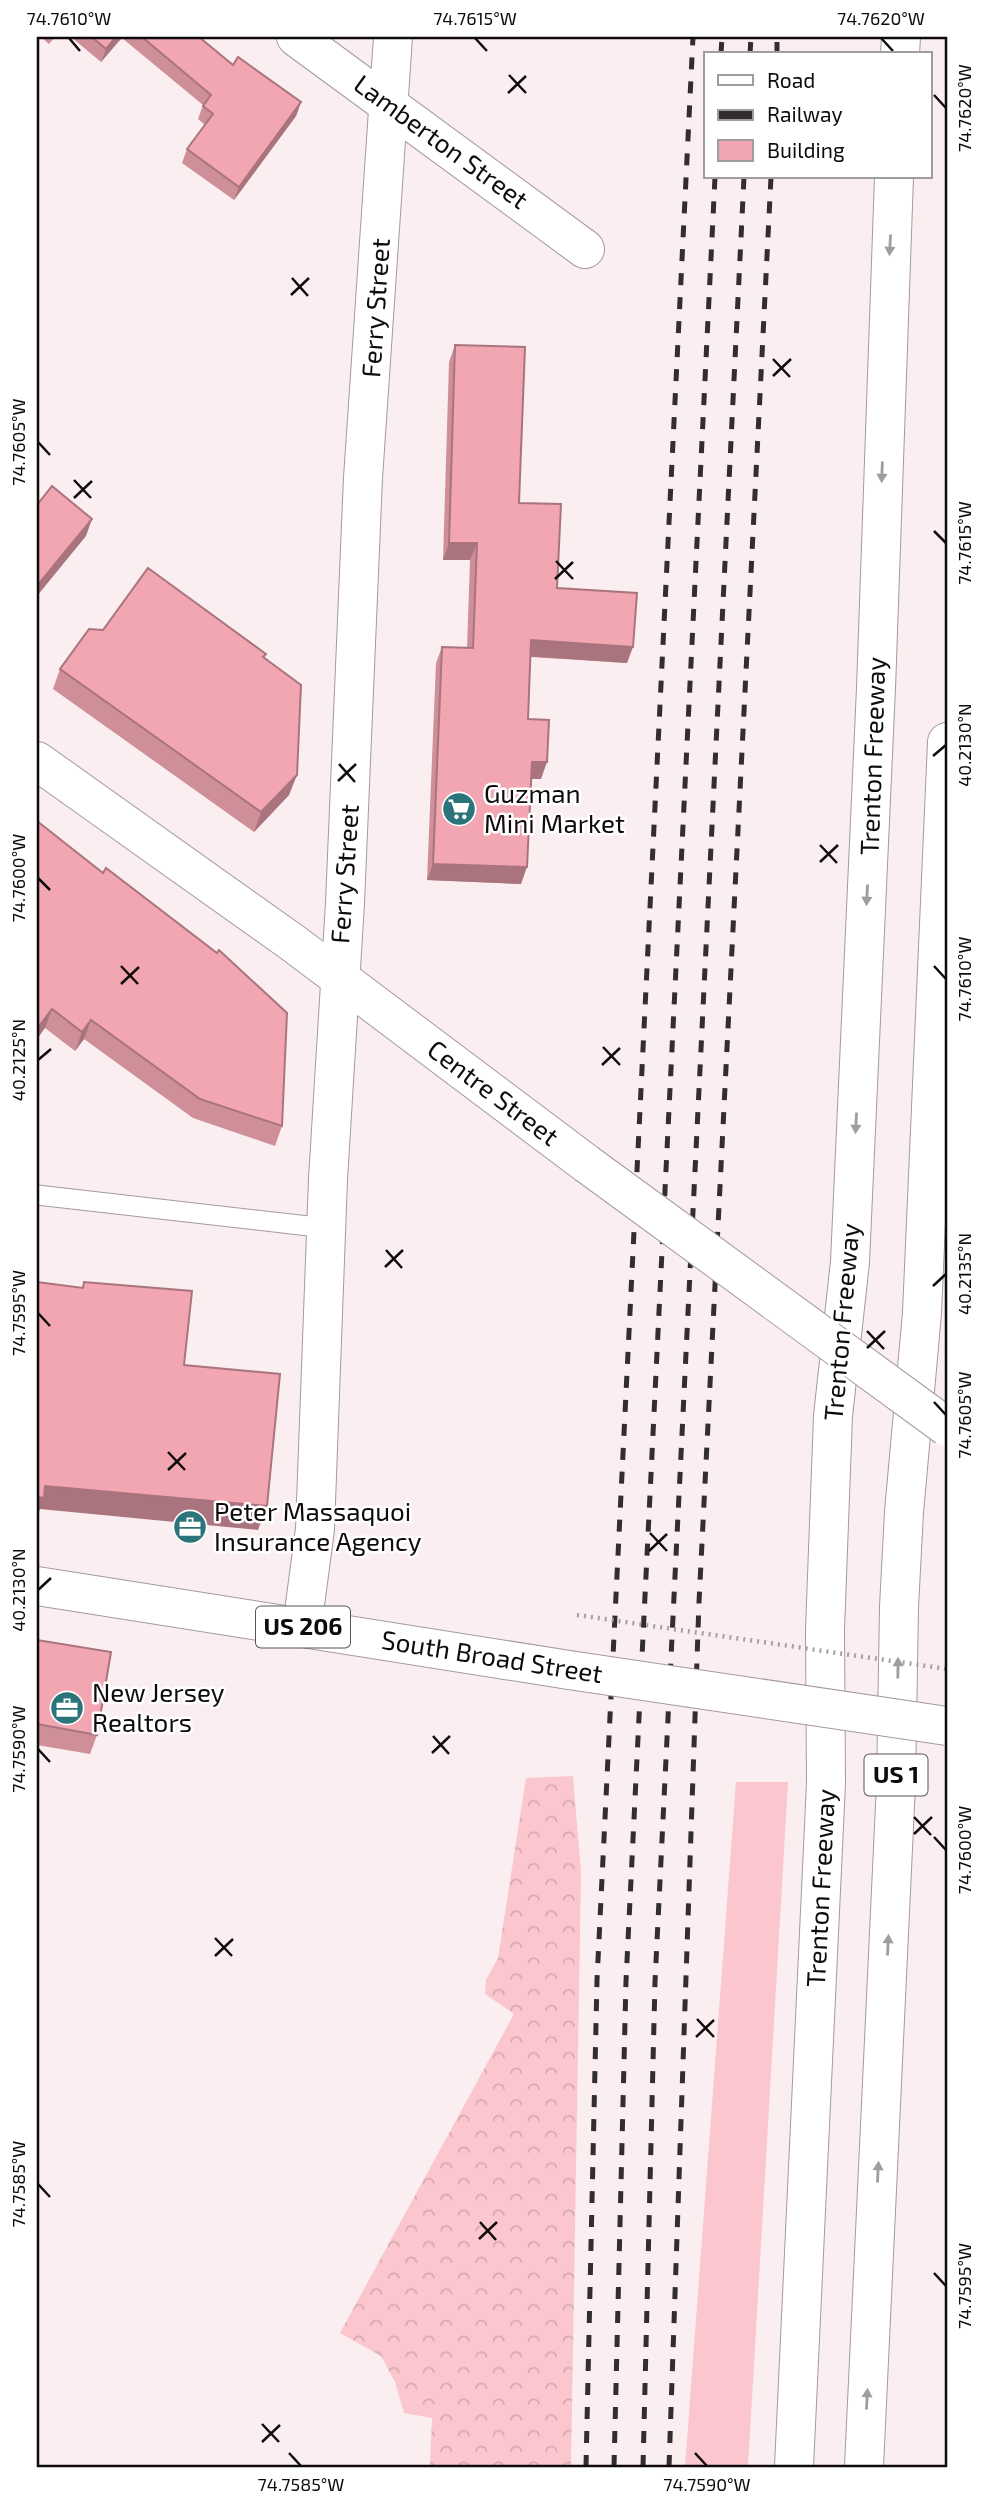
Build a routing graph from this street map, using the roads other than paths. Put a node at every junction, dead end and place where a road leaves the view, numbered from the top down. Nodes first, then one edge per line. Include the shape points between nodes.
1 (296, 37) edge
2 (393, 37) edge
3 (390, 104) junction
4 (894, 178) edge
5 (585, 248) dead end
6 (947, 742) edge
7 (37, 761) edge
8 (338, 976) junction
9 (947, 1004) edge
10 (932, 1084) junction
11 (37, 1195) edge
12 (326, 1228) junction
13 (947, 1427) edge
14 (37, 1586) edge
15 (302, 1627) junction
16 (947, 1726) edge
17 (794, 2467) edge
18 (864, 2467) edge

1 - 3 main road, Lamberton Street
2 - 3 main road, Ferry Street
3 - 5 main road, Lamberton Street
3 - 8 main road, Ferry Street via 363,478
4 -> 17 main road, Trenton Freeway / US 1 via 851,1234 833,1416 825,1630 826,1783
6 - 10 main road, US 1
7 - 8 main road, Centre Street
8 - 12 main road, Ferry Street
8 - 13 main road, Centre Street, bridge
9 - 10 main road
18 -> 10 main road, US 1 via 896,1784 899,1607 922,1313
11 - 12 lane
12 - 15 main road, Ferry Street via 315,1529
14 - 15 main road, South Broad Street / US 206
15 - 16 main road, South Broad Street / US 206, bridge

